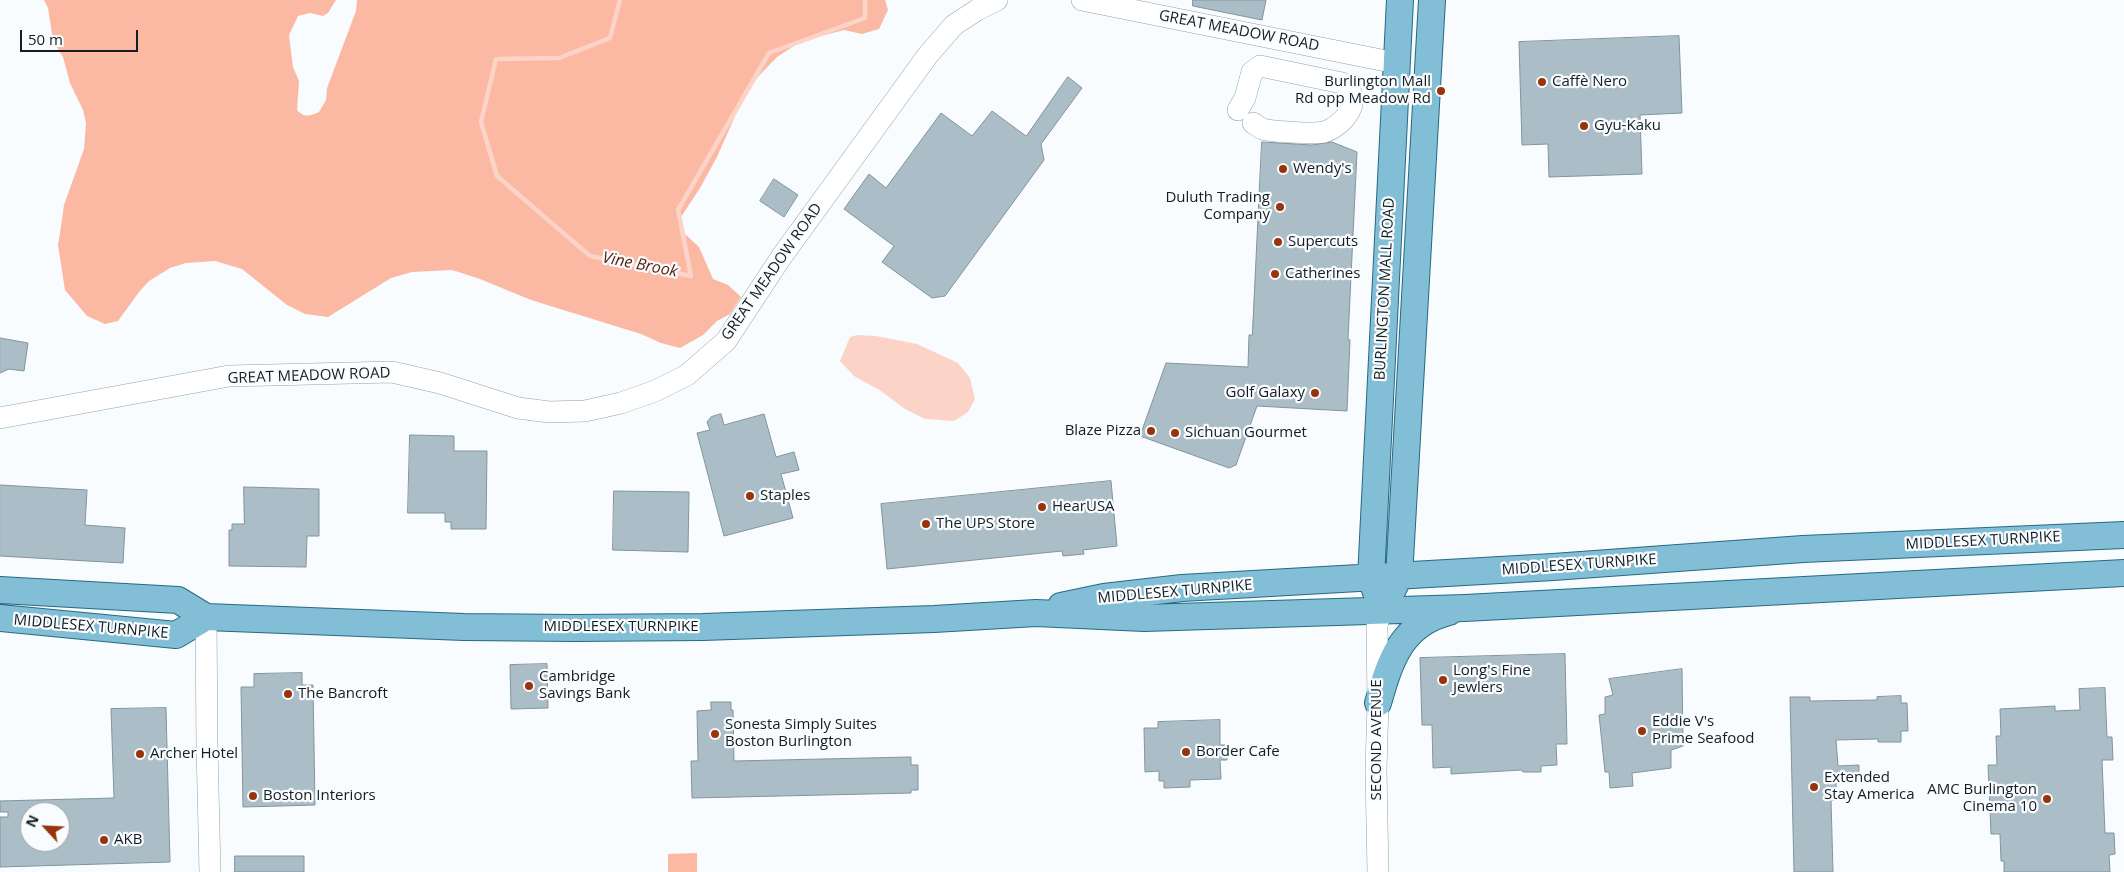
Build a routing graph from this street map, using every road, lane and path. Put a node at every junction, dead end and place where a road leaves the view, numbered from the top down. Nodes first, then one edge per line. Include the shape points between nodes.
1 (997, 0) edge
2 (1082, 0) edge
3 (1400, 0) edge
4 (1432, 0) edge
5 (1396, 63) junction
6 (1427, 68) junction
7 (1245, 117) joint
8 (0, 418) edge
9 (2124, 535) edge
10 (2124, 573) edge
11 (1399, 577) junction
12 (1371, 578) junction
13 (0, 590) edge
14 (43, 592) junction
15 (1465, 608) junction
16 (1383, 610) junction
17 (1036, 613) junction
18 (206, 617) junction
19 (0, 618) edge
20 (41, 622) junction
21 (1378, 703) junction
22 (210, 872) edge
23 (1378, 872) edge

1 - 8 street, GREAT MEADOW ROAD via 954,25 928,55 782,256 726,341 702,364 655,391 603,407 549,412 518,408 440,383 392,372 229,376
2 - 5 street, GREAT MEADOW ROAD
3 - 5 main road, BURLINGTON MALL ROAD
4 - 6 main road, BURLINGTON MALL ROAD
5 - 6 main road
5 - 12 main road, BURLINGTON MALL ROAD
6 - 11 main road, BURLINGTON MALL ROAD
7 - 7 street via 1245,98 1252,72 1260,66 1342,83 1352,96 1348,113 1332,128 1322,132 1263,129
9 - 11 main road, MIDDLESEX TURNPIKE via 1803,549
10 - 15 main road, MIDDLESEX TURNPIKE
11 - 12 main road, MIDDLESEX TURNPIKE
11 - 16 main road
12 - 16 main road
12 - 17 main road, MIDDLESEX TURNPIKE via 1136,592 1075,602
13 - 14 main road, MIDDLESEX TURNPIKE
14 - 18 main road, MIDDLESEX TURNPIKE via 178,600
14 - 20 main road
15 - 16 main road, MIDDLESEX TURNPIKE
15 - 21 main road via 1441,614 1411,632 1397,649
16 - 17 main road, MIDDLESEX TURNPIKE via 1144,618
16 - 21 street, SECOND AVENUE via 1377,624
17 - 18 main road, MIDDLESEX TURNPIKE via 703,627 585,628
18 - 20 main road, MIDDLESEX TURNPIKE via 176,635
18 - 22 street
19 - 20 main road, MIDDLESEX TURNPIKE
21 - 23 street, SECOND AVENUE

